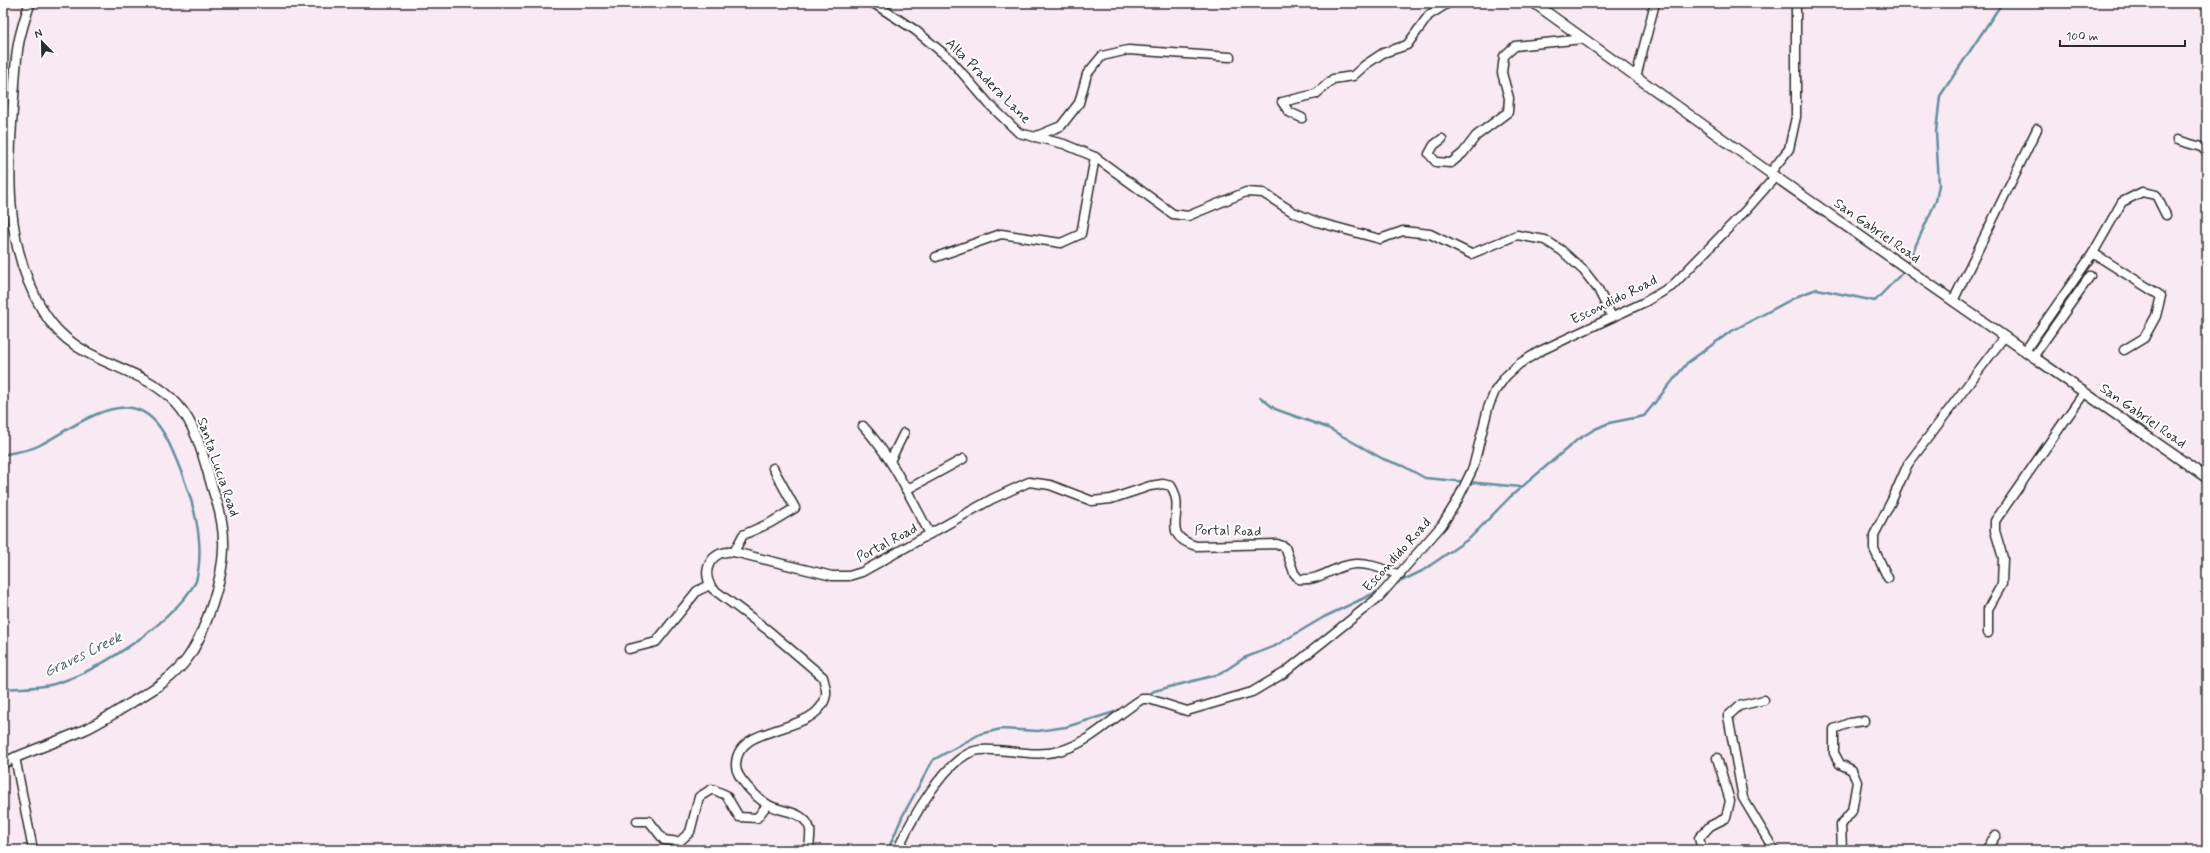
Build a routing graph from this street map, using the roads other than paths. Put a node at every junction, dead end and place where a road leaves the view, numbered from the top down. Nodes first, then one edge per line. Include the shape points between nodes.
1 (30, 3) edge
2 (873, 3) edge
3 (1448, 3) edge
4 (1534, 3) edge
5 (1655, 3) edge
6 (1796, 3) edge
7 (1583, 39) junction
8 (1230, 57) dead end
9 (1636, 77) junction
10 (1302, 118) dead end
11 (2037, 129) dead end
12 (1034, 137) junction
13 (1442, 139) dead end
14 (2177, 140) dead end
15 (2207, 152) edge
16 (1095, 157) junction
17 (1772, 175) junction
18 (2166, 215) dead end
19 (2093, 253) junction
20 (936, 257) dead end
21 (2090, 276) dead end
22 (1953, 301) junction
23 (1612, 317) junction
24 (2004, 337) junction
25 (2124, 350) dead end
26 (2025, 351) junction
27 (2033, 357) junction
28 (2084, 393) junction
29 (863, 426) dead end
30 (904, 433) dead end
31 (962, 459) dead end
32 (890, 461) junction
33 (773, 468) dead end
34 (2207, 478) edge
35 (906, 490) junction
36 (930, 534) junction
37 (734, 552) junction
38 (1400, 575) junction
39 (1888, 578) dead end
40 (710, 585) junction
41 (1988, 633) dead end
42 (629, 649) dead end
43 (1764, 700) dead end
44 (1864, 721) dead end
45 (15, 758) junction
46 (1717, 758) dead end
47 (3, 763) edge
48 (767, 805) junction
49 (637, 821) dead end
50 (1996, 835) dead end
51 (33, 850) edge
52 (809, 850) edge
53 (898, 850) edge
54 (1702, 850) edge
55 (1774, 850) edge
56 (1842, 850) edge
57 (1986, 850) edge

1 - 45 street, Santa Lucia Road via 19,42 8,170 9,202 25,273 44,313 74,346 138,376 165,393 188,418 219,506 225,540 220,580 208,615 189,657 173,676 103,720
2 - 12 street, Alta Pradera Lane via 915,30 950,59 989,104 1019,133
3 - 10 street via 1429,15 1407,45 1383,53 1353,76 1333,79 1316,94 1282,102 1289,112
4 - 7 street, San Gabriel Road
5 - 9 street
6 - 17 street, Escondido Road via 1796,117 1789,149
7 - 9 street, San Gabriel Road
7 - 13 street via 1515,46 1504,56 1502,73 1509,98 1508,112 1476,136 1463,153 1451,163 1436,162 1429,154 1434,145
8 - 12 street via 1128,50 1102,56 1087,74 1080,103 1061,126
9 - 17 street, San Gabriel Road
11 - 22 street
12 - 16 street, Alta Pradera Lane via 1064,144
14 - 15 street via 2201,147
16 - 20 street via 1080,234 1061,243 1001,234
16 - 23 street, Alta Pradera Lane via 1173,214 1188,216 1246,192 1263,193 1293,212 1317,222 1380,239 1403,231 1430,234 1471,254 1518,235 1545,240 1561,250 1584,271 1598,289
17 - 22 street, San Gabriel Road
17 - 23 street, Escondido Road via 1681,277 1646,302
18 - 19 street via 2156,194 2142,192 2122,202
19 - 25 street via 2161,296 2156,316 2144,338
19 - 26 street
21 - 27 street
22 - 24 street, San Gabriel Road
23 - 38 street, Escondido Road via 1533,354 1503,380 1488,408 1473,468 1457,501 1442,525
24 - 26 street, San Gabriel Road
24 - 39 street via 1908,464 1874,535 1874,549
26 - 27 street, San Gabriel Road
27 - 28 street, San Gabriel Road
28 - 34 street, San Gabriel Road
28 - 41 street via 1995,521 1995,531 2003,558 2002,584 1988,609
29 - 32 street via 875,438
30 - 32 street
31 - 35 street
32 - 35 street
33 - 37 street via 795,508 743,535
35 - 36 street
36 - 37 street, Portal Road via 876,565 849,576 832,576
36 - 38 street, Portal Road via 992,499 1029,482 1050,485 1092,501 1111,499 1163,484 1171,486 1177,495 1176,530 1177,536 1183,542 1196,546 1277,544 1285,547 1294,573 1299,579 1316,579 1354,564 1368,564
37 - 40 street, Portal Road via 721,553 710,561 707,574
38 - 53 street, Escondido Road via 1379,597 1284,673 1252,692 1187,711 1142,699 1097,732 1060,751 1039,754 987,750 967,753 933,790 907,830
40 - 42 street via 697,591 656,642
40 - 48 street via 823,677 826,694 819,710 805,720 750,740 740,752 736,765 740,779
43 - 55 street via 1739,706 1728,716 1743,798
44 - 56 street via 1834,729 1834,753 1840,764 1852,770 1857,782 1852,811 1841,825
45 - 47 street, Santa Lucia Road
45 - 51 street
46 - 54 street via 1730,801 1726,818 1710,826 1699,838
48 - 49 street via 757,818 739,817 726,795 712,789 698,797 690,832 679,842 664,840 649,821
48 - 52 street via 802,817 810,829
50 - 57 street

